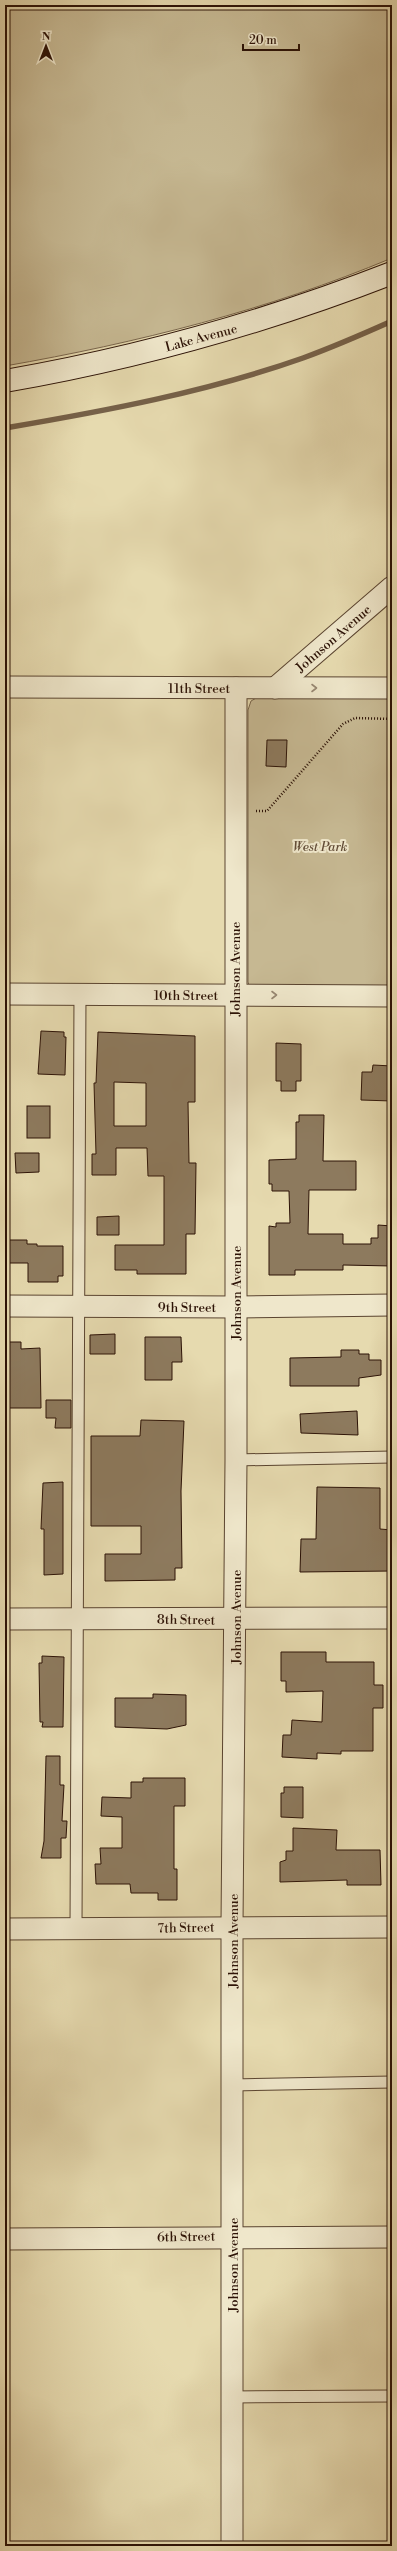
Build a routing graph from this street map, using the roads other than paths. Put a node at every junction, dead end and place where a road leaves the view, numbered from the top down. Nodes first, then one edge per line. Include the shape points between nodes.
1 (392, 273) edge
2 (5, 381) edge
3 (392, 587) edge
4 (5, 687) edge
5 (236, 688) junction
6 (274, 688) junction
7 (392, 688) edge
8 (5, 994) edge
9 (80, 994) junction
10 (235, 995) junction
11 (392, 996) edge
12 (392, 1305) edge
13 (5, 1306) edge
14 (78, 1307) junction
15 (237, 1307) junction
16 (392, 1457) edge
17 (236, 1460) junction
18 (77, 1617) junction
19 (392, 1618) edge
20 (5, 1619) edge
21 (236, 1620) junction
22 (232, 1926) junction
23 (392, 1927) edge
24 (76, 1928) junction
25 (5, 1929) edge
26 (392, 2082) edge
27 (233, 2085) junction
28 (233, 2236) junction
29 (392, 2237) edge
30 (5, 2239) edge
31 (392, 2396) edge
32 (233, 2397) junction
33 (232, 2546) edge

1 - 2 main road, Lake Avenue via 277,315 197,339 112,361
3 - 6 street, Johnson Avenue
4 - 5 street, 11th Street
5 - 6 street, 11th Street
5 - 10 street, Johnson Avenue
6 -> 7 street, 11th Street
8 - 9 street, 10th Street
9 - 10 street, 10th Street
9 - 14 lane
10 -> 11 street, 10th Street
10 - 15 street, Johnson Avenue
12 - 15 street, 9th Street
13 - 14 street, 9th Street
14 - 15 street, 9th Street
14 - 18 lane
15 - 17 street, Johnson Avenue
16 - 17 lane
17 - 21 street, Johnson Avenue
18 - 20 street, 8th Street
18 - 21 street, 8th Street
18 - 24 lane
19 - 21 street, 8th Street
21 - 22 street, Johnson Avenue
22 - 23 street, 7th Street
22 - 24 street, 7th Street
22 - 27 street, Johnson Avenue
24 - 25 street, 7th Street
26 - 27 lane
27 - 28 street, Johnson Avenue
28 - 29 street, 6th Street
28 - 30 street, 6th Street
28 - 32 street, Johnson Avenue
31 - 32 lane
32 - 33 street, Johnson Avenue

